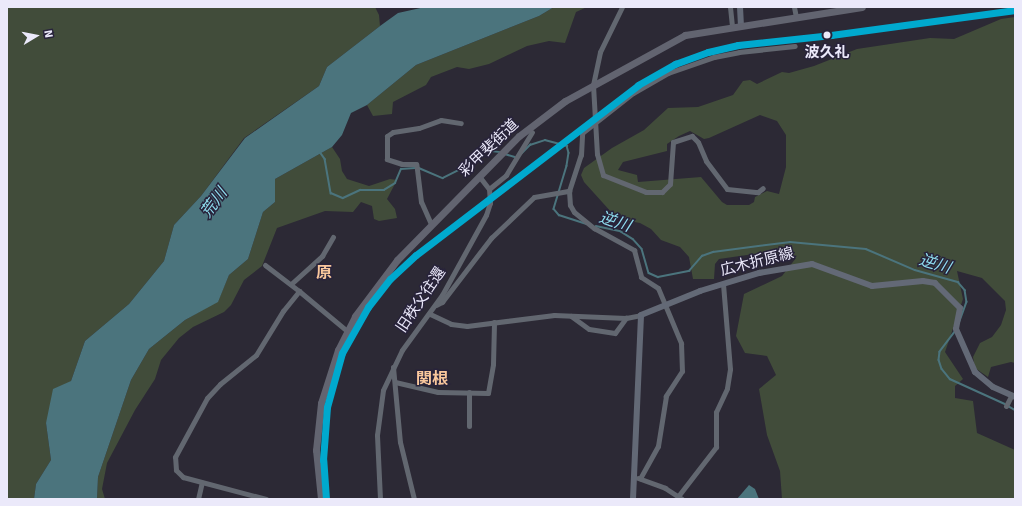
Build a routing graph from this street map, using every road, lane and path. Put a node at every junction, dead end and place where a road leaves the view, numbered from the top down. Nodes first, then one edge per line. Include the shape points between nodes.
1 (622, 7) edge
2 (730, 7) edge
3 (740, 7) edge
4 (794, 7) edge
5 (862, 7) edge
6 (796, 17) junction
7 (741, 25) junction
8 (732, 26) junction
9 (795, 46) dead end
10 (593, 85) junction
11 (595, 122) junction
12 (461, 123) dead end
13 (532, 132) dead end
14 (479, 176) junction
15 (763, 188) dead end
16 (489, 189) junction
17 (569, 191) junction
18 (431, 224) junction
19 (333, 237) dead end
20 (265, 265) dead end
21 (291, 284) junction
22 (723, 284) junction
23 (299, 291) junction
24 (436, 305) junction
25 (666, 305) junction
26 (430, 314) junction
27 (641, 315) junction
28 (572, 316) junction
29 (626, 318) junction
30 (494, 322) junction
31 (347, 331) junction
32 (393, 366) junction
33 (395, 382) junction
34 (469, 392) junction
35 (1013, 396) edge
36 (1006, 406) dead end
37 (468, 426) dead end
38 (637, 477) junction
39 (202, 482) junction
40 (680, 497) edge
41 (198, 499) edge
42 (266, 499) edge
43 (321, 499) edge
44 (380, 499) edge
45 (414, 499) edge
46 (633, 499) edge

1 - 10 street via 600,52
2 - 8 street
3 - 7 main road
4 - 6 street
5 - 6 highway, 彩甲斐街道
6 - 7 highway, 彩甲斐街道
7 - 8 highway, 彩甲斐街道
8 - 10 highway, 彩甲斐街道 via 678,38
9 - 11 street via 739,52 677,69 650,82
10 - 11 street
10 - 14 highway, 彩甲斐街道 via 534,123
11 - 15 street via 600,171 606,178 646,192 662,192 670,184 673,142 692,136 696,138 706,161 727,189 758,192
11 - 17 street via 581,135 581,155
12 - 18 street via 441,120 419,128 393,132 387,136 387,159 402,164 416,164 421,202
13 - 16 street via 506,175
14 - 16 street
14 - 18 highway, 彩甲斐街道
16 - 24 street, 旧秩父往還 via 490,203 486,215
17 - 24 street via 534,198 491,238 442,302
17 - 25 street via 570,205 574,212 594,228 634,250 641,277 657,286
18 - 31 highway, 彩甲斐街道 via 374,283
19 - 21 street via 322,256
20 - 21 street
21 - 23 street
22 - 25 main road, 広木折原線
22 - 35 main road, 広木折原線 via 759,273 812,264 863,285 923,281 936,283 960,308 956,329 975,372 993,387
22 - 40 street via 730,369 727,388 716,412 716,447
23 - 31 street
23 - 39 street via 283,311 256,355 207,398 175,457 174,466 180,475
24 - 26 street, 旧秩父往還
25 - 27 main road, 広木折原線
25 - 38 street via 681,343 682,371 666,396 658,446
26 - 30 street via 460,326
26 - 32 street, 旧秩父往還 via 416,329
27 - 29 street
27 - 38 main road
28 - 29 street
28 - 29 street via 589,329 608,332 615,332
28 - 30 street
30 - 34 street via 491,343 493,364 488,393
31 - 43 highway, 彩甲斐街道 via 333,363 321,403 316,450
32 - 33 street
32 - 44 street, 旧秩父往還 via 381,398 378,420
33 - 34 street via 431,391
33 - 45 street via 400,442
34 - 37 street
35 - 36 street
38 - 40 street
38 - 46 main road
39 - 41 street
39 - 42 street

